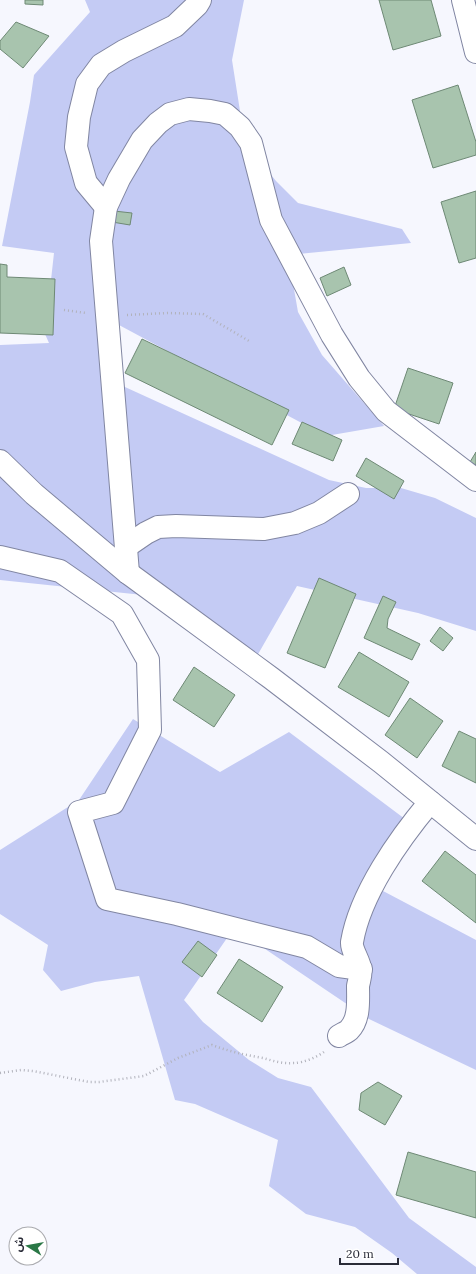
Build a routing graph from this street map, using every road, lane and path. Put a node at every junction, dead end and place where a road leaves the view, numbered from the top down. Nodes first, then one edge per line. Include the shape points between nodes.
1 (200, 0) edge
2 (462, 0) edge
3 (476, 52) edge
4 (106, 207) junction
5 (64, 310) dead end
6 (108, 316) junction
7 (249, 342) dead end
8 (0, 461) edge
9 (476, 480) edge
10 (348, 494) dead end
11 (127, 546) junction
12 (0, 557) edge
13 (128, 573) junction
14 (430, 802) junction
15 (476, 839) edge
16 (361, 969) junction
17 (339, 1036) joint
18 (0, 1073) edge

1 - 4 street via 175,26 101,65 87,84 79,117 76,147 86,183
2 - 3 street
4 - 6 street via 101,241
4 - 9 street via 128,162 142,140 158,123 170,114 189,109 224,114 240,127 251,143 271,220 332,334 359,378 386,411
5 - 6 path
6 - 7 path via 167,312 203,314
6 - 11 street
8 - 13 street via 34,494
10 - 11 street via 319,513 295,523 264,529 158,527
11 - 13 street
12 - 16 street via 60,571 122,614 148,660 150,730 113,803 79,812 107,899 307,947 339,966
13 - 14 street via 271,678
14 - 15 street
14 - 16 street via 392,853 361,911 352,944
16 - 17 street via 357,1017 350,1029
17 - 18 path via 324,1053 294,1063 278,1062 212,1045 178,1058 144,1076 99,1082 33,1071

